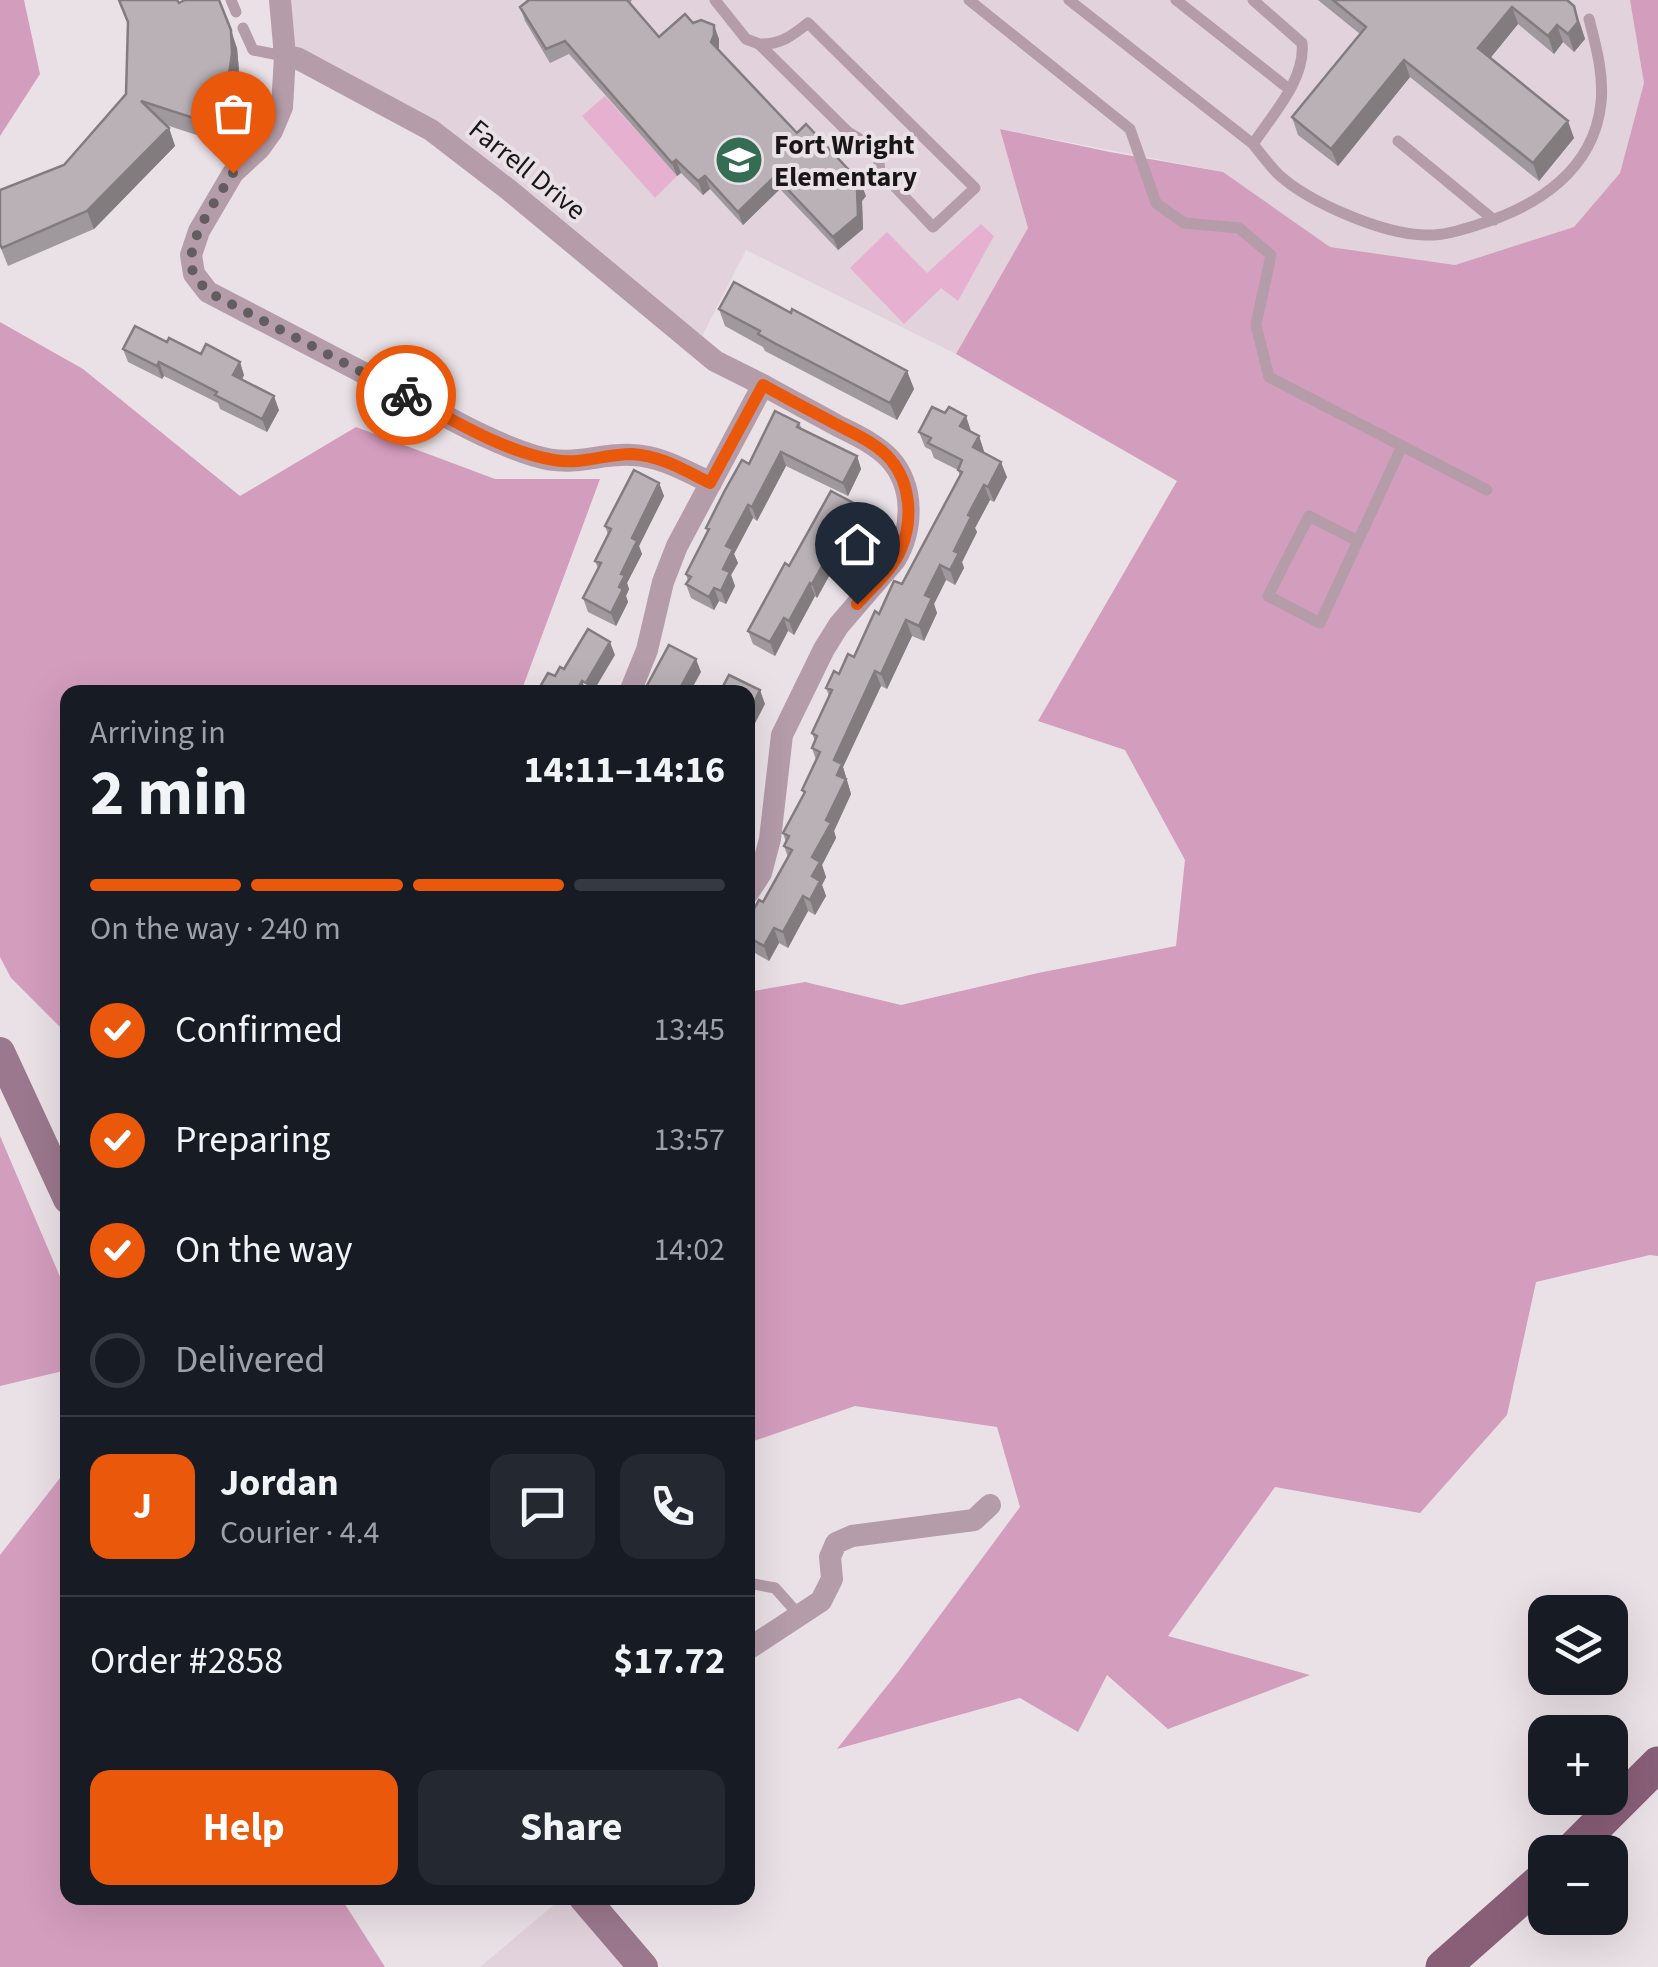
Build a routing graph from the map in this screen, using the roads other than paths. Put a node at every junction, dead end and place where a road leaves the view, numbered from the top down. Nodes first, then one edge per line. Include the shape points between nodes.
1 (280, 0) edge
2 (714, 0) edge
3 (968, 0) edge
4 (1070, 0) edge
5 (1176, 0) edge
6 (1254, 0) edge
7 (1589, 19) dead end
8 (243, 28) dead end
9 (759, 44) junction
10 (285, 56) junction
11 (1289, 89) junction
12 (1398, 141) dead end
13 (1252, 144) junction
14 (1494, 220) junction
15 (763, 385) junction
16 (1402, 446) junction
17 (710, 483) junction
18 (1487, 490) dead end
19 (1358, 541) junction
20 (633, 685) edge
21 (755, 882) edge
22 (0, 1052) edge
23 (60, 1182) edge
24 (990, 1506) dead end
25 (755, 1584) edge
26 (799, 1615) junction
27 (755, 1643) edge
28 (1658, 1764) edge
29 (1587, 1835) edge
30 (1528, 1892) edge
31 (590, 1905) edge
32 (643, 1967) edge
33 (1442, 1967) edge

1 - 10 street
2 - 9 lane via 746,39
3 - 16 lane via 1130,129 1156,203 1184,223 1239,228 1271,255 1256,325 1269,377
4 - 13 lane
5 - 11 lane
6 - 11 lane via 1302,43 1304,56
7 - 14 lane via 1600,78 1594,133 1546,195
8 - 10 lane via 254,50
9 - 9 lane via 848,132 877,149 880,172 933,227 975,188 808,23 788,39
10 - 15 street, Farrell Drive via 431,130 715,361
10 - 17 street via 282,107 272,130 233,173 194,243 194,274 208,292 476,432 534,455 558,461 649,457
11 - 13 lane
12 - 14 lane
13 - 14 lane via 1278,174 1319,203 1387,229 1425,235
15 - 17 street
15 - 21 street, Farrell Drive via 874,444 901,476 910,518 895,560 839,625 782,736 770,839
16 - 18 lane
16 - 19 lane
17 - 20 street via 663,582
19 - 19 lane via 1320,624 1268,596 1309,516
22 - 23 main road
24 - 26 street via 974,1520 836,1543 832,1579 821,1601
25 - 26 lane via 775,1588
26 - 27 street
28 - 29 main road
30 - 33 main road
31 - 32 main road

